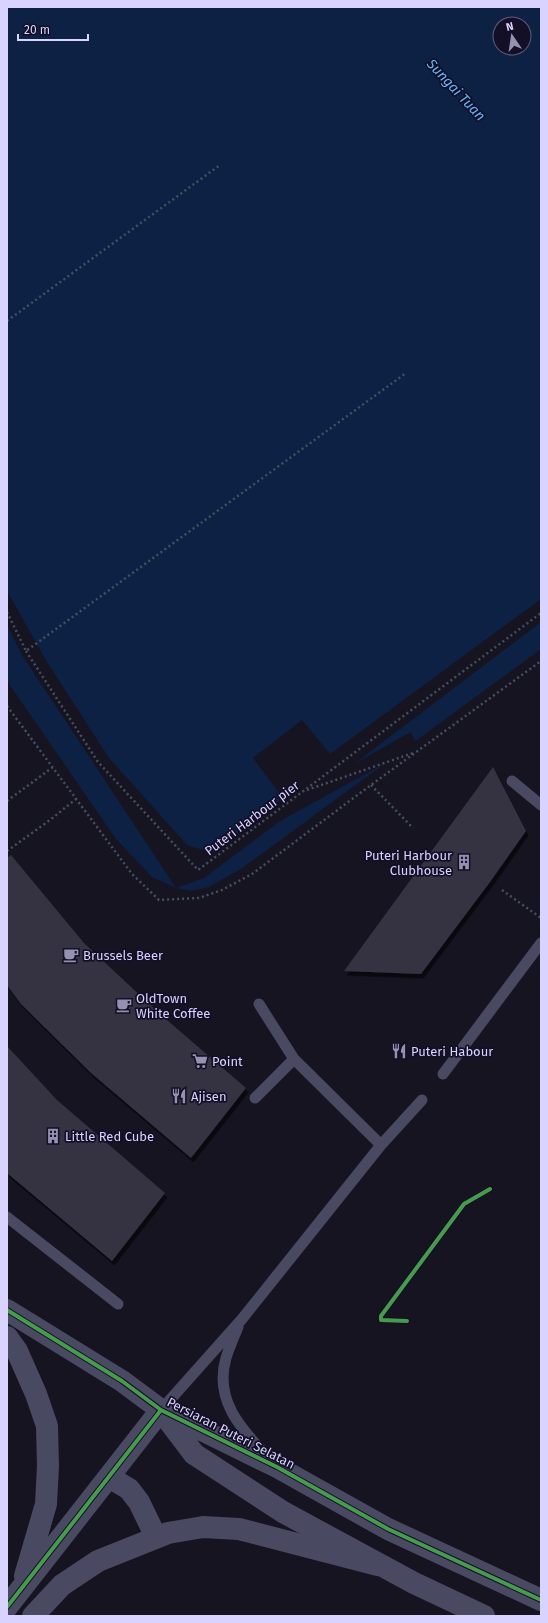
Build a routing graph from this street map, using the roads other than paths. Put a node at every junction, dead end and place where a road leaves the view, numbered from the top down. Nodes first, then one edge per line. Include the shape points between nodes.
1 (512, 781) dead end
2 (541, 806) edge
3 (541, 943) edge
4 (259, 1004) dead end
5 (294, 1059) junction
6 (443, 1074) dead end
7 (255, 1098) dead end
8 (422, 1100) dead end
9 (381, 1144) junction
10 (7, 1217) edge
11 (118, 1304) dead end
12 (7, 1310) edge
13 (242, 1319) junction
14 (7, 1337) edge
15 (161, 1410) junction
16 (277, 1467) junction
17 (109, 1477) junction
18 (156, 1537) junction
19 (378, 1564) junction
20 (22, 1587) junction
21 (541, 1600) edge
22 (7, 1607) edge
23 (33, 1616) edge
24 (484, 1616) edge

1 - 2 lane
3 - 6 lane
4 - 5 lane
5 - 7 lane
5 - 9 lane
8 - 9 lane
9 - 13 lane
10 - 11 lane
12 - 15 street, Persiaran Puteri Selatan via 122,1381
13 - 15 lane
13 - 16 lane via 226,1359 223,1376 227,1403 244,1431
14 - 20 street via 17,1351 47,1426 46,1504
15 - 16 street, Persiaran Puteri Selatan
15 - 17 street
15 - 19 street, Persiaran Puteri Selatan via 194,1454 283,1512
16 - 21 street, Persiaran Puteri Selatan via 388,1529
17 - 18 street via 129,1489 139,1502
17 - 20 street
18 - 19 street via 203,1527 239,1529
18 - 23 street via 98,1561 62,1585
19 - 24 street, Persiaran Puteri Selatan
20 - 22 street

